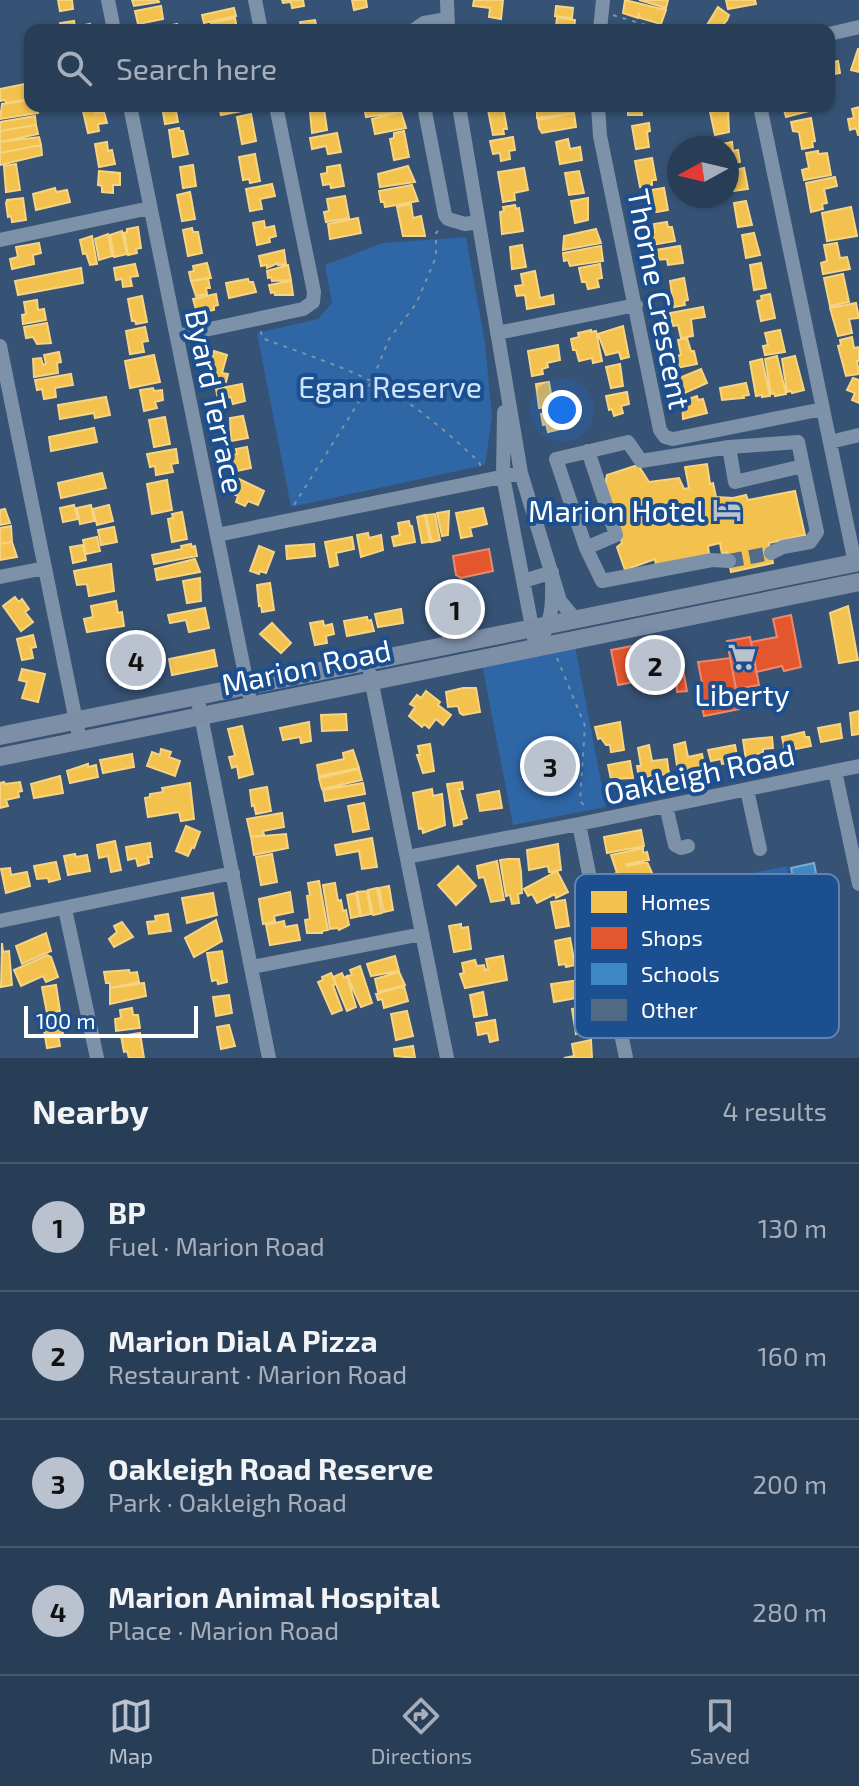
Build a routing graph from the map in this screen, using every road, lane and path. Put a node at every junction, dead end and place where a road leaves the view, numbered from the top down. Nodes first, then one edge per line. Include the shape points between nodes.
1 (108, 0) edge
2 (255, 0) edge
3 (447, 0) edge
4 (603, 6) edge
5 (113, 24) edge
6 (260, 24) edge
7 (423, 24) edge
8 (447, 24) edge
9 (647, 24) edge
10 (859, 27) edge
11 (835, 33) edge
12 (131, 112) edge
13 (277, 112) edge
14 (425, 112) edge
15 (460, 112) edge
16 (598, 112) edge
17 (761, 112) edge
18 (150, 208) junction
19 (448, 219) junction
20 (478, 222) junction
21 (0, 240) edge
22 (636, 305) junction
23 (259, 319) junction
24 (497, 333) junction
25 (177, 336) junction
26 (0, 346) edge
27 (504, 380) junction
28 (372, 381) junction
29 (823, 409) junction
30 (859, 435) edge
31 (830, 442) junction
32 (729, 447) junction
33 (588, 451) junction
34 (803, 466) junction
35 (521, 473) junction
36 (503, 476) junction
37 (484, 480) junction
38 (296, 519) junction
39 (217, 535) junction
40 (586, 548) junction
41 (771, 553) tunnel mouth
42 (729, 561) tunnel mouth
43 (45, 568) junction
44 (858, 569) edge
45 (552, 572) junction
46 (0, 577) edge
47 (524, 581) junction
48 (576, 620) junction
49 (540, 627) junction
50 (563, 642) junction
51 (536, 648) junction
52 (369, 671) junction
53 (248, 686) junction
54 (197, 696) junction
55 (252, 706) junction
56 (201, 717) junction
57 (76, 721) junction
58 (0, 736) edge
59 (80, 741) junction
60 (0, 757) edge
61 (859, 766) edge
62 (835, 771) junction
63 (747, 790) junction
64 (666, 806) junction
65 (598, 820) junction
66 (579, 824) junction
67 (688, 846) dead end
68 (760, 849) dead end
69 (407, 857) junction
70 (233, 873) junction
71 (589, 874) edge
72 (859, 884) edge
73 (65, 909) junction
74 (0, 921) edge
75 (422, 934) junction
76 (252, 967) junction
77 (622, 1038) edge
78 (97, 1058) edge
79 (269, 1058) edge
80 (447, 1058) edge
81 (626, 1058) edge

1 - 5 street
2 - 6 street
3 - 8 street
4 - 9 path
7 - 8 street
10 - 11 street
12 - 18 street, Byard Terrace
13 - 23 street via 314,298 303,309
14 - 19 street
15 - 20 street
16 - 22 street, Thorne Crescent
17 - 29 street
18 - 21 street
18 - 25 street, Byard Terrace
19 - 20 street
19 - 28 path via 436,233 436,257 416,304 389,339
20 - 24 street
22 - 24 street
22 - 29 street, Thorne Crescent via 665,437
23 - 25 street
23 - 28 path via 262,338
24 - 27 street
25 - 39 street, Byard Terrace
26 - 43 street
27 - 35 street
27 - 36 street
28 - 37 path via 444,429 479,462
28 - 38 path via 294,504
29 - 31 street
30 - 31 street
31 - 44 street
32 - 33 street via 641,461 628,442
32 - 34 street via 798,442
32 - 34 street via 735,482
33 - 40 street via 616,535
33 - 40 street via 556,459
34 - 41 street via 817,532 810,542
35 - 36 street
35 - 45 street
36 - 37 street
36 - 47 street
37 - 38 street
38 - 39 street
39 - 53 street, Byard Terrace
40 - 42 street via 602,581
43 - 46 street
43 - 57 street
44 - 48 main road, Marion Road
44 - 50 main road, Marion Road
45 - 47 street
45 - 48 street via 560,601
45 - 49 street via 552,599
47 - 49 street
48 - 49 main road, Marion Road
49 - 51 street
49 - 52 main road, Marion Road
50 - 51 main road, Marion Road
50 - 65 path via 557,659 585,726 580,801
51 - 52 main road, Marion Road
52 - 53 main road, Marion Road
52 - 55 main road, Marion Road
52 - 69 street
53 - 54 main road, Marion Road
53 - 55 street, Byard Terrace
54 - 56 street
54 - 57 main road, Marion Road
55 - 56 main road, Marion Road
56 - 59 main road, Marion Road
56 - 70 street
57 - 58 main road, Marion Road
57 - 59 street
59 - 60 main road, Marion Road
61 - 62 street, Oakleigh Road
62 - 63 street, Oakleigh Road
62 - 72 street
63 - 64 street, Oakleigh Road
63 - 68 street
64 - 65 street, Oakleigh Road
64 - 67 street via 675,845
65 - 66 street, Oakleigh Road
66 - 69 street, Oakleigh Road
66 - 71 street
69 - 75 street
70 - 73 street
70 - 76 street
73 - 74 street
73 - 78 street
75 - 76 street
75 - 80 street
76 - 79 street
77 - 81 street

